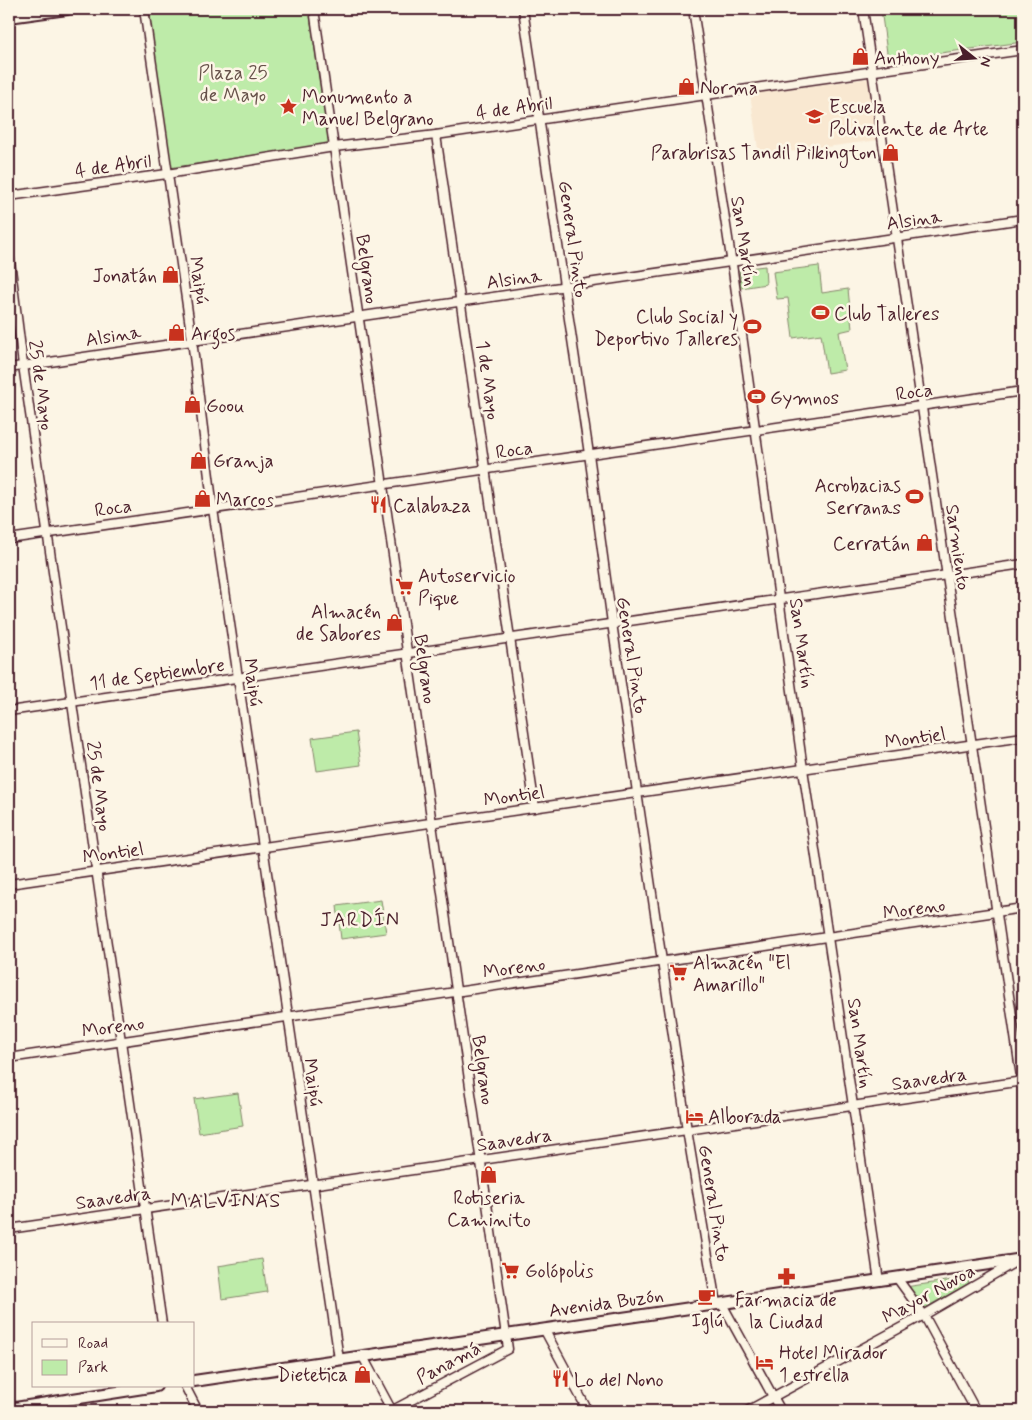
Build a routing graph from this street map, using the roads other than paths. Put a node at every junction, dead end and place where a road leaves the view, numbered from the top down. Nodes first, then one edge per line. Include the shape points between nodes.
1 (67, 9) edge
2 (144, 9) edge
3 (314, 9) edge
4 (523, 9) edge
5 (693, 9) edge
6 (863, 9) edge
7 (9, 17) edge
8 (1023, 50) edge
9 (872, 72) junction
10 (706, 95) junction
11 (540, 120) junction
12 (436, 135) junction
13 (334, 147) junction
14 (167, 174) junction
15 (9, 196) edge
16 (1023, 219) edge
17 (897, 238) junction
18 (9, 252) edge
19 (732, 261) junction
20 (564, 287) junction
21 (460, 302) junction
22 (358, 316) junction
23 (192, 340) junction
24 (23, 366) junction
25 (9, 368) edge
26 (1023, 392) edge
27 (922, 406) junction
28 (755, 430) junction
29 (589, 454) junction
30 (485, 470) junction
31 (383, 484) junction
32 (213, 509) junction
33 (47, 533) junction
34 (9, 539) edge
35 (1023, 564) edge
36 (947, 575) junction
37 (780, 599) junction
38 (612, 623) junction
39 (511, 638) junction
40 (407, 653) junction
41 (237, 678) junction
42 (72, 702) junction
43 (9, 711) edge
44 (1023, 737) edge
45 (972, 745) junction
46 (803, 769) junction
47 (638, 792) junction
48 (535, 808) junction
49 (431, 823) junction
50 (262, 847) junction
51 (96, 871) junction
52 (9, 884) edge
53 (1023, 908) edge
54 (997, 912) junction
55 (828, 937) junction
56 (662, 962) junction
57 (456, 992) junction
58 (287, 1017) junction
59 (121, 1041) junction
60 (9, 1058) edge
61 (1023, 1081) edge
62 (1023, 1090) edge
63 (854, 1106) junction
64 (687, 1130) junction
65 (480, 1160) junction
66 (312, 1184) junction
67 (146, 1209) junction
68 (9, 1229) edge
69 (1021, 1260) edge
70 (897, 1278) junction
71 (880, 1281) junction
72 (719, 1304) junction
73 (924, 1315) junction
74 (162, 1322) edge
75 (544, 1329) junction
76 (506, 1335) junction
77 (362, 1355) junction
78 (338, 1358) junction
79 (195, 1381) edge
80 (143, 1388) edge
81 (186, 1388) edge
82 (774, 1397) junction
83 (9, 1409) edge
84 (198, 1411) edge
85 (392, 1411) edge
86 (588, 1411) edge
87 (747, 1411) edge
88 (781, 1411) edge
89 (976, 1411) edge

1 - 7 main road
2 - 14 street, Maipú
3 - 13 street, Belgrano
4 - 11 street, General Pinto
5 - 10 street, San Martín
6 - 9 street, Sarmiento
8 - 9 street, 4 de Abril
9 - 10 street, 4 de Abril
9 - 17 street, Sarmiento
10 - 11 street, 4 de Abril
10 - 19 street, San Martín
11 - 12 street, 4 de Abril
11 - 20 street, General Pinto
12 - 13 street, 4 de Abril
12 - 21 street, 1 de Mayo
13 - 14 street, 4 de Abril
13 - 22 street, Belgrano
14 - 15 street, 4 de Abril
14 - 23 street, Maipú
16 - 17 street, Alsina
17 - 19 street, Alsina
17 - 27 street, Sarmiento
18 - 24 street, 25 de Mayo
19 - 20 street, Alsina
19 - 28 street, San Martín
20 - 21 street, Alsina
20 - 29 street, General Pinto
21 - 22 street, Alsina
21 - 30 street, 1 de Mayo
22 - 23 street, Alsina
22 - 31 street, Belgrano
23 - 24 street, Alsina
23 - 32 street, Maipú
24 - 25 street, Alsina
24 - 33 street, 25 de Mayo
26 - 27 street, Roca
27 - 28 street, Roca
27 - 36 street, Sarmiento
28 - 29 street, Roca
28 - 37 street, San Martín
29 - 30 street, Roca
29 - 38 street, General Pinto
30 - 31 street, Roca
30 - 39 street, 1 de Mayo
31 - 32 street, Roca
31 - 40 street, Belgrano
32 - 33 street, Roca
32 - 41 street, Maipú
33 - 34 street, Roca
33 - 42 street, 25 de Mayo
35 - 36 street, 11 de Septiembre
36 - 37 street, 11 de Septiembre
36 - 45 street, Sarmiento
37 - 38 street, 11 de Septiembre
37 - 46 street, San Martín
38 - 39 street, 11 de Septiembre
38 - 47 street, General Pinto
39 - 40 street, 11 de Septiembre
39 - 48 street, 1 de Mayo
40 - 41 street, 11 de Septiembre
40 - 49 street, Belgrano
41 - 42 street, 11 de Septiembre
41 - 50 street, Maipú
42 - 43 street, 11 de Septiembre
42 - 51 street, 25 de Mayo
44 - 45 street, Montiel
45 - 46 street, Montiel
45 - 54 street, Sarmiento
46 - 47 street, Montiel
46 - 55 street, San Martín
47 - 48 street, Montiel
47 - 56 street, General Pinto
48 - 49 street, Montiel
49 - 50 street, Montiel
49 - 57 street, Belgrano
50 - 51 street, Montiel
50 - 58 street, Maipú
51 - 52 street, Montiel
51 - 59 street, 25 de Mayo
53 - 54 street, Moreno
54 - 55 street, Moreno
54 - 61 street, Sarmiento
55 - 56 street, Moreno
55 - 63 street, San Martín
56 - 57 street, Moreno
56 - 64 street, General Pinto
57 - 58 street, Moreno
57 - 65 street, Belgrano
58 - 59 street, Moreno
58 - 66 street, Maipú
59 - 60 street, Moreno
59 - 67 street, 25 de Mayo
61 - 62 street, Sarmiento
61 - 63 street, Saavedra
63 - 64 street, Saavedra
63 - 71 street, San Martín
64 - 65 street, Saavedra
64 - 72 street, General Pinto
65 - 66 street, Saavedra
65 - 76 street, Belgrano
66 - 67 street, Saavedra
66 - 78 street, Maipú
67 - 68 street, Saavedra
67 - 74 street, 25 de Mayo
69 - 70 main road, Avenida Buzón
69 - 73 street, Mayor Novoa
70 - 71 main road, Avenida Buzón
70 - 73 street
71 - 72 main road, Avenida Buzón
72 - 75 main road, Avenida Buzón
72 - 82 street, General Pinto
73 - 82 street, Mayor Novoa
73 - 89 street
75 - 76 main road, Avenida Buzón
75 - 86 street
76 - 77 main road, Avenida Buzón
76 - 85 street, Panamá via 508,1348
77 - 78 main road, Avenida Buzón
77 - 85 street
78 - 79 main road, Avenida Buzón
80 - 83 main road
81 - 84 street
82 - 87 street, Mayor Novoa
82 - 88 street, General Pinto

